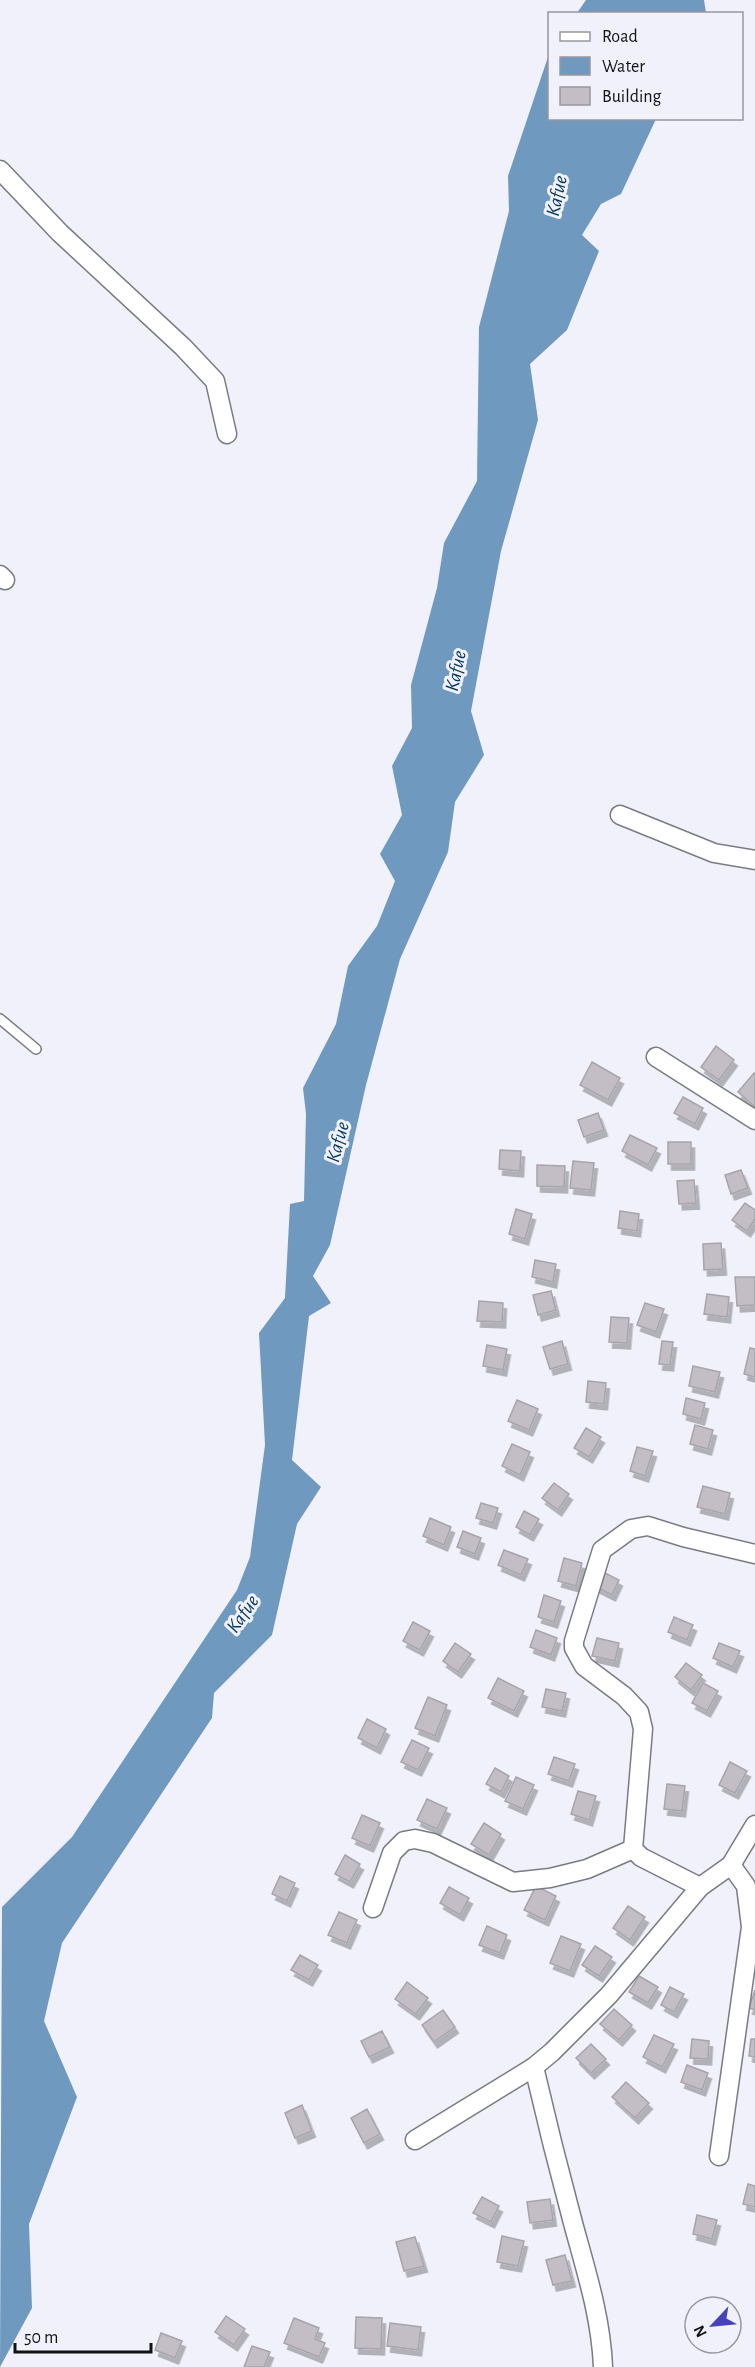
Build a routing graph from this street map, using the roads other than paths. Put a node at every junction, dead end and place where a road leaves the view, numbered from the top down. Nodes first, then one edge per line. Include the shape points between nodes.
1 (0, 170) edge
2 (227, 434) dead end
3 (620, 815) dead end
4 (755, 860) edge
5 (0, 1019) edge
6 (36, 1049) dead end
7 (656, 1057) dead end
8 (755, 1120) edge
9 (755, 1554) edge
10 (755, 1824) edge
11 (633, 1849) junction
12 (731, 1865) junction
13 (700, 1887) junction
14 (373, 1908) dead end
15 (534, 2067) junction
16 (415, 2140) dead end
17 (719, 2156) dead end
18 (603, 2367) edge

1 - 2 street via 215,381
3 - 4 street via 714,853
5 - 6 lane
7 - 8 street
9 - 11 street via 648,1526 631,1529 617,1538 602,1550 595,1566 574,1648 584,1666 639,1712 643,1729
10 - 12 street
11 - 13 street via 650,1863
11 - 14 street via 587,1869 513,1882 433,1844 415,1839 404,1841 392,1853
12 - 13 street
12 - 17 street via 746,1886 751,1927
13 - 15 street via 609,1995
15 - 16 street
15 - 18 street via 592,2288

